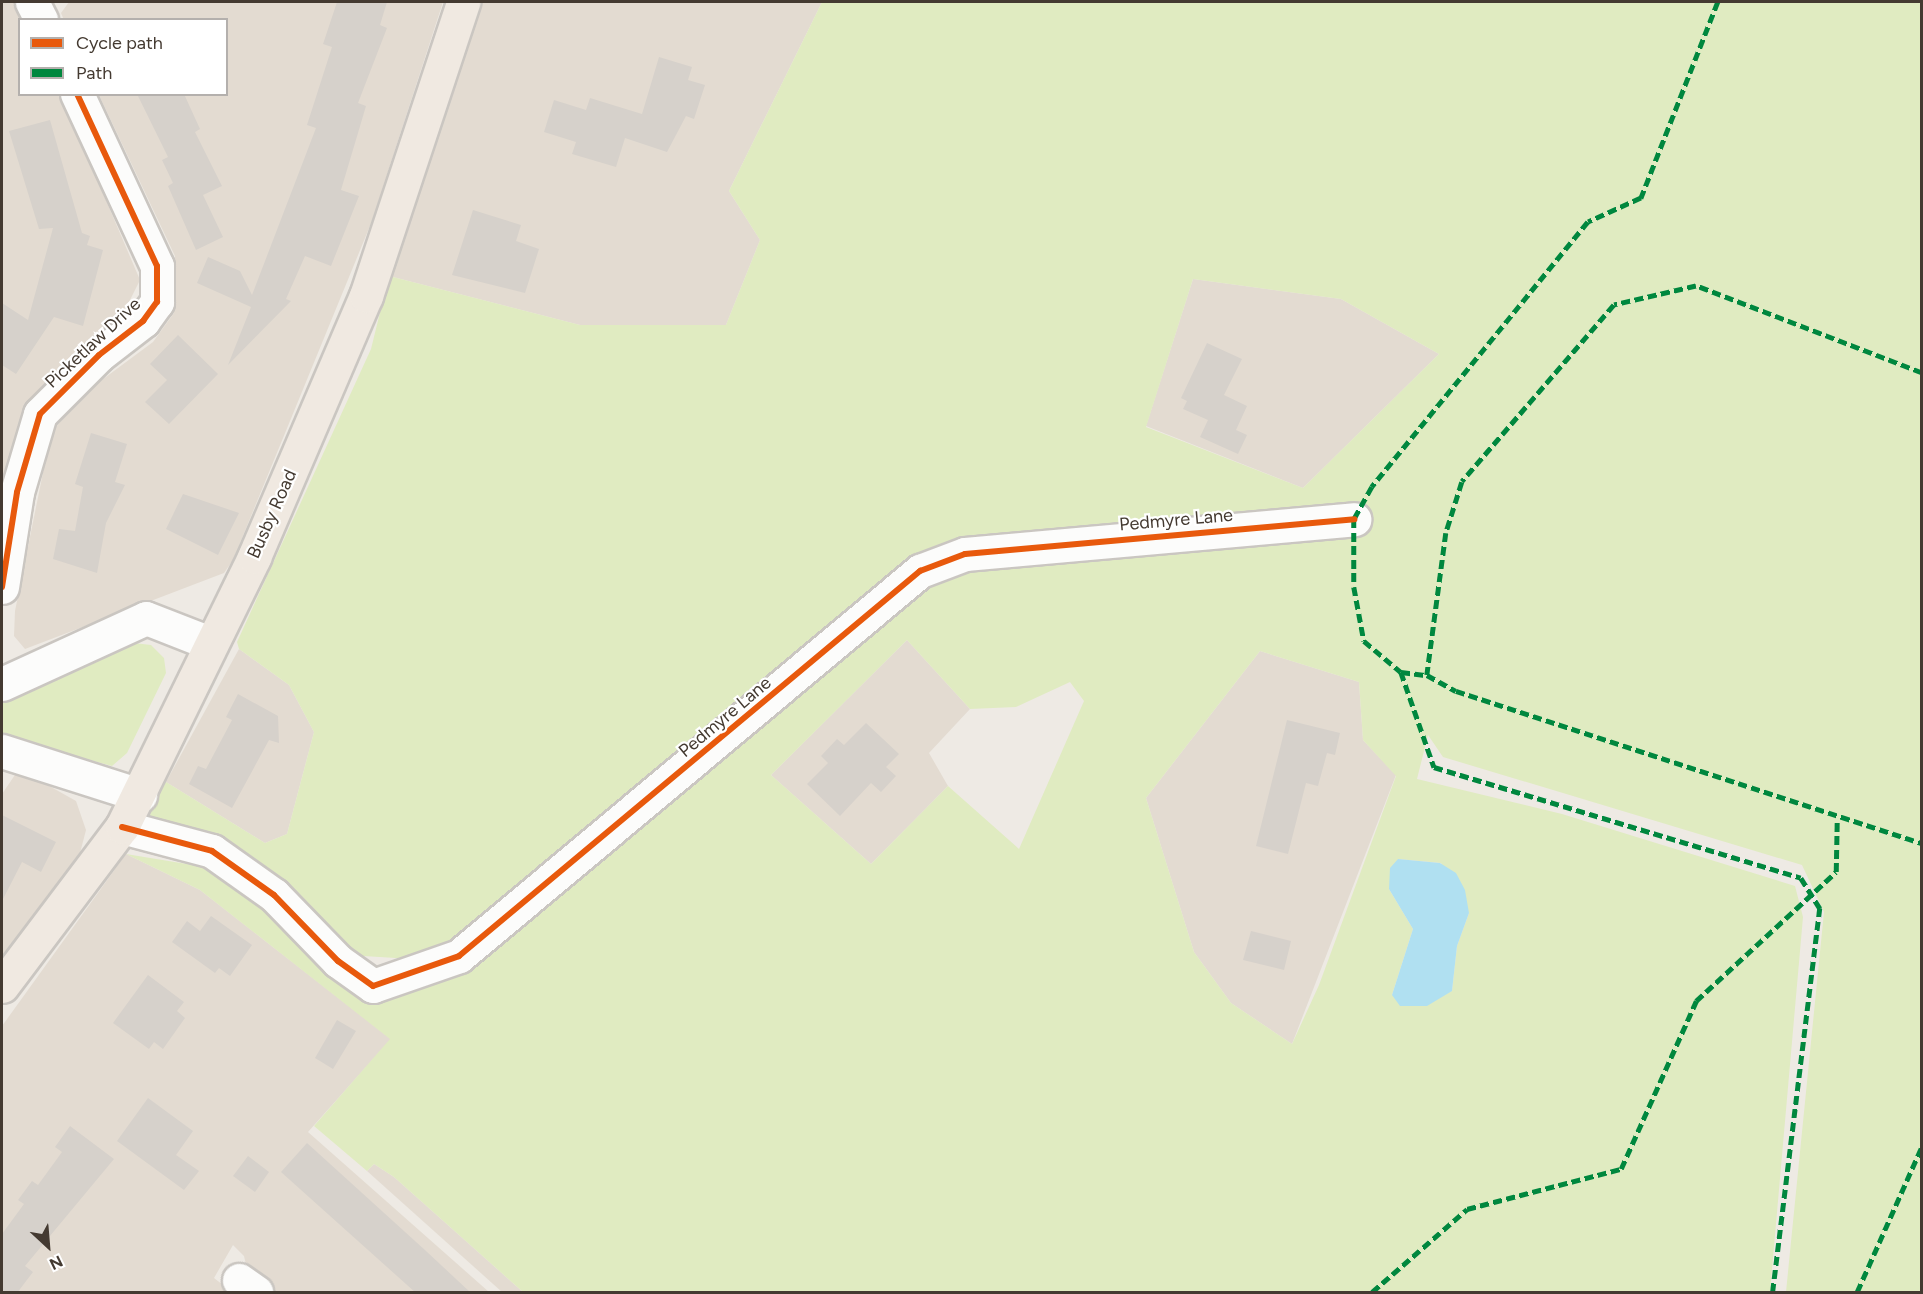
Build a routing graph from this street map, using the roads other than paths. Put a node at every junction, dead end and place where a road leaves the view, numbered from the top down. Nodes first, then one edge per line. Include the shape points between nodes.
1 (32, 2) edge
2 (463, 2) edge
3 (40, 18) edge
4 (78, 96) edge
5 (1354, 519) dead end
6 (2, 587) edge
7 (210, 644) junction
8 (4, 678) edge
9 (2, 751) edge
10 (140, 795) junction
11 (122, 827) junction
12 (2, 986) edge

1 - 3 street
2 - 7 main road, Busby Road via 366,296 254,557
4 - 6 street, Picketlaw Drive via 157,266 157,302 143,321 99,355 40,414 17,492
5 - 11 street, Pedmyre Lane via 965,554 920,572 459,956 373,986 338,961 274,895 212,851
7 - 8 street via 146,618
7 - 10 main road, Busby Road
9 - 10 street
10 - 11 main road, Busby Road
11 - 12 main road, Busby Road

